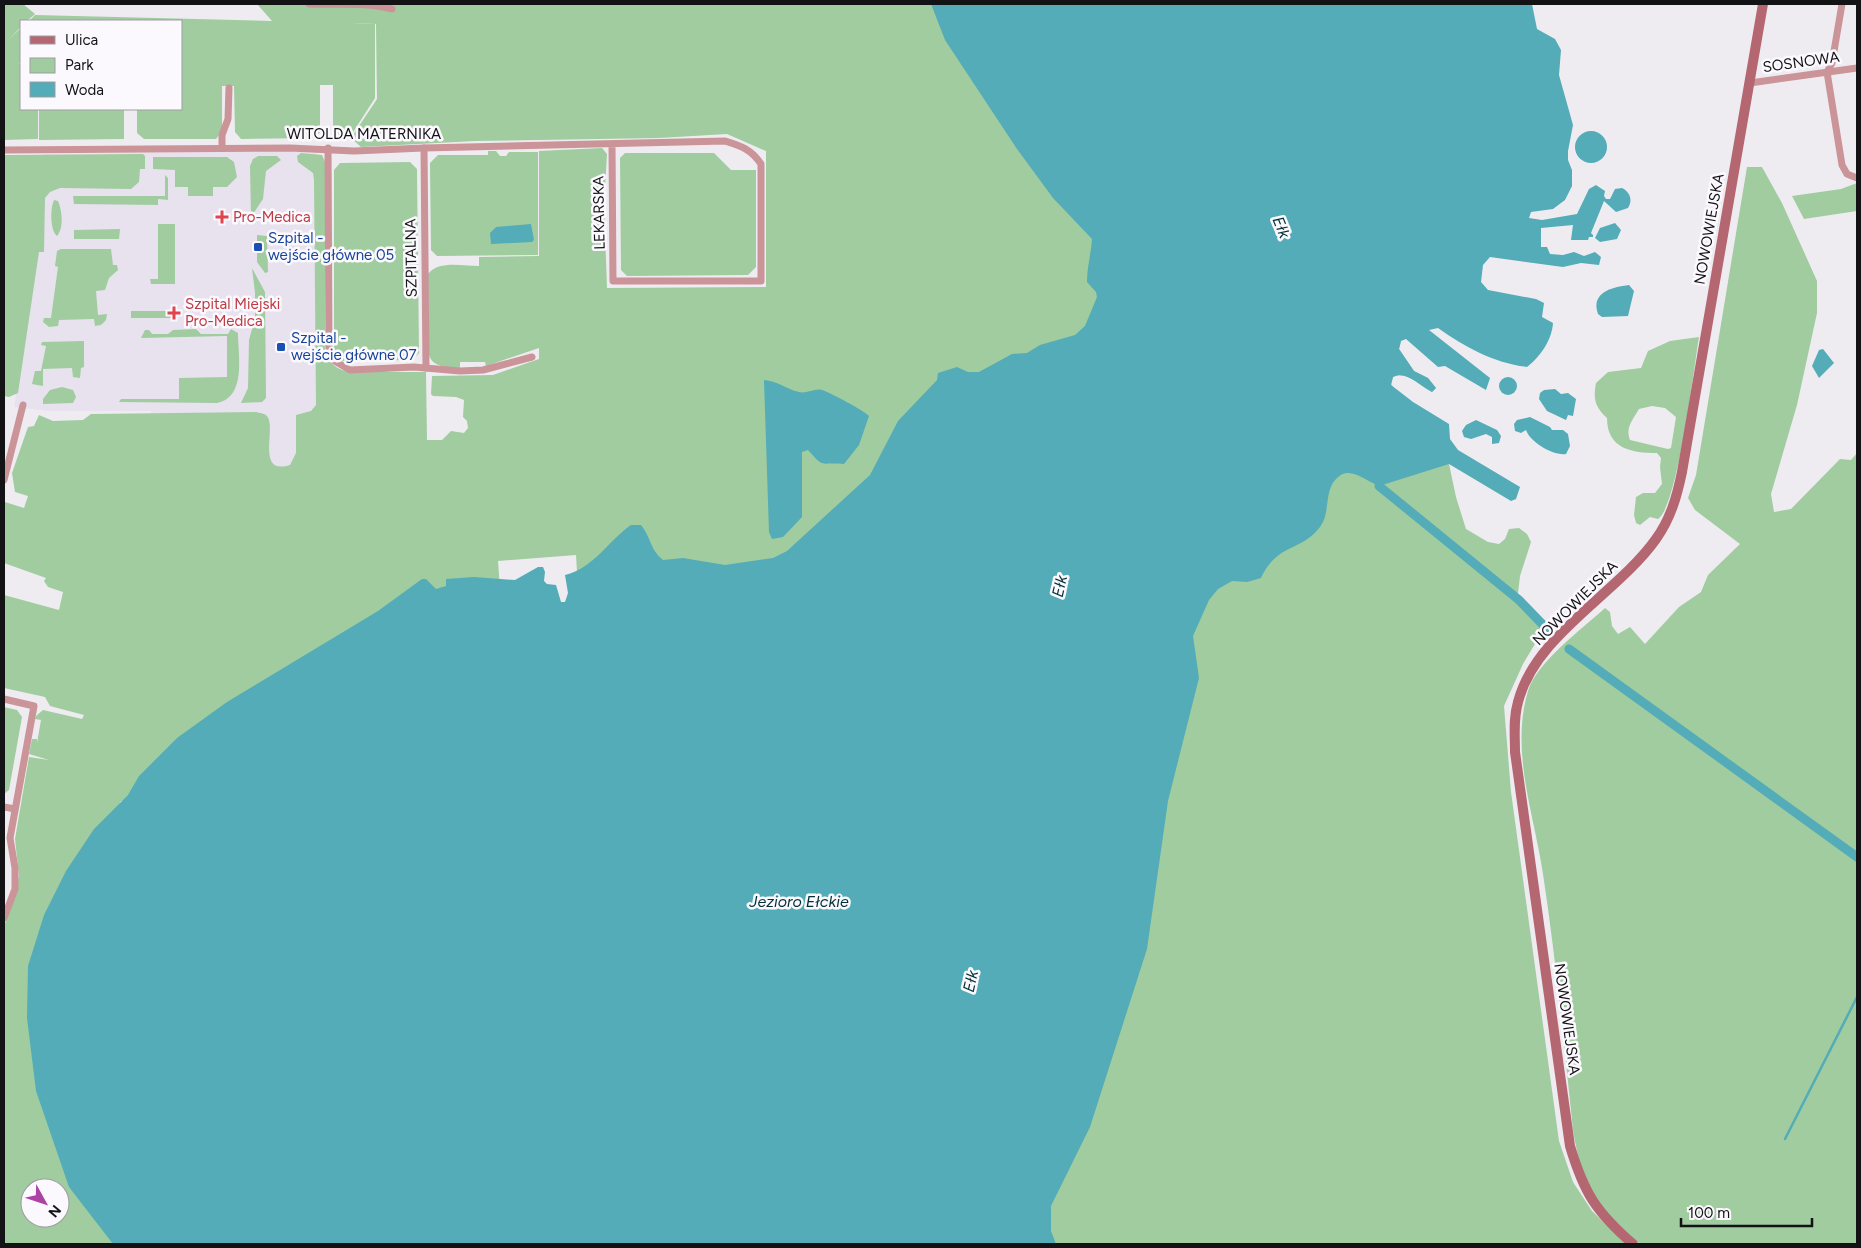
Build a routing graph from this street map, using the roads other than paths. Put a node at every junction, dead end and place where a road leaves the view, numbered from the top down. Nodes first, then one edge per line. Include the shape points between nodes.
1 (309, 4) edge
2 (1763, 4) edge
3 (1842, 4) edge
4 (392, 9) dead end
5 (1857, 68) edge
6 (1827, 72) junction
7 (1750, 83) junction
8 (229, 88) dead end
9 (612, 144) junction
10 (222, 148) junction
11 (328, 148) junction
12 (424, 148) junction
13 (4, 150) edge
14 (1857, 178) edge
15 (613, 281) joint
16 (532, 357) dead end
17 (426, 368) junction
18 (23, 405) dead end
19 (4, 480) edge
20 (4, 699) edge
21 (4, 807) edge
22 (15, 809) junction
23 (4, 918) edge
24 (1633, 1244) edge

1 - 4 street via 377,5
2 - 7 street, NOWOWIEJSKA
3 - 6 street via 1832,62
5 - 6 street, SOSNOWA
6 - 7 street, SOSNOWA
6 - 14 street via 1842,166 1847,174
7 - 24 street, NOWOWIEJSKA via 1675,504 1647,551 1542,656 1523,688 1515,719 1515,752 1570,1146 1586,1193
8 - 10 street via 228,119
9 - 12 street, WITOLDA MATERNIKA
9 - 15 street, LEKARSKA
9 - 15 street, WITOLDA MATERNIKA via 725,141 754,153 761,164 762,281
10 - 11 street, WITOLDA MATERNIKA
10 - 13 street, WITOLDA MATERNIKA
11 - 12 street, WITOLDA MATERNIKA via 354,151
11 - 17 street via 329,352 333,360 350,370
12 - 17 street, SZPITALNA
16 - 17 street via 483,370
18 - 19 street
20 - 22 street via 34,706
21 - 22 street
22 - 23 street via 10,838 15,889

